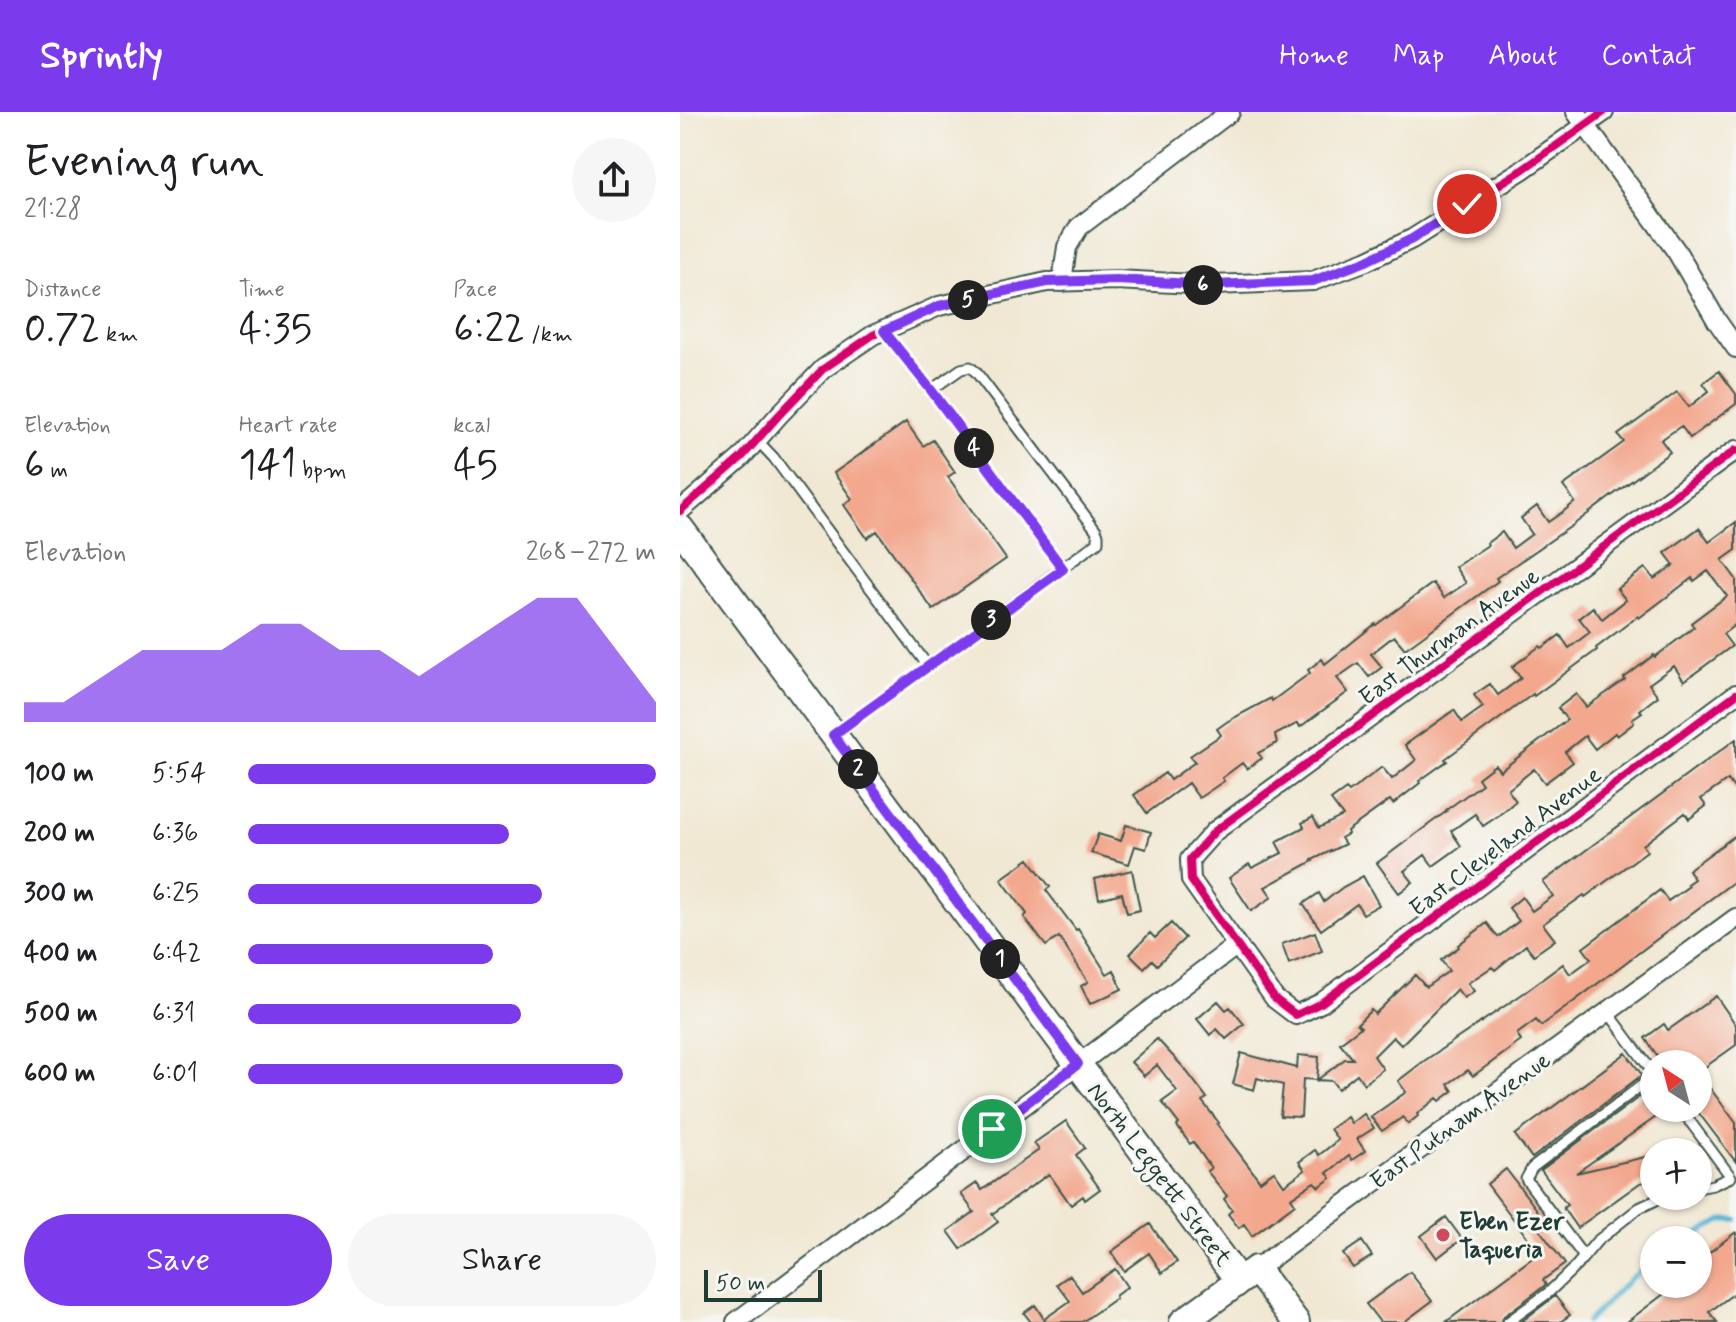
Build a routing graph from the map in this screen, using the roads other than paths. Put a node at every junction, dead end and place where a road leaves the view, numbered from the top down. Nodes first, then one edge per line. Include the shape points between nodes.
1 (1230, 112) edge
2 (1604, 112) edge
3 (1581, 118) edge
4 (1062, 282) junction
5 (884, 331) junction
6 (1736, 348) edge
7 (931, 390) junction
8 (757, 440) junction
9 (1736, 450) edge
10 (680, 511) edge
11 (680, 528) edge
12 (1063, 569) junction
13 (928, 666) junction
14 (1736, 694) edge
15 (833, 735) junction
16 (1735, 921) edge
17 (1237, 945) junction
18 (1608, 1012) junction
19 (1640, 1056) edge
20 (1078, 1064) junction
21 (1640, 1086) edge
22 (1712, 1151) edge
23 (1712, 1185) edge
24 (1640, 1208) edge
25 (1584, 1257) junction
26 (1248, 1275) junction
27 (736, 1322) edge
28 (1183, 1322) edge
29 (1296, 1322) edge
30 (1508, 1322) edge

1 - 4 street via 1079,227 1067,247
2 - 3 street
3 - 4 street via 1522,170 1412,239 1313,281
3 - 6 street via 1677,252
4 - 5 street via 939,306
5 - 7 lane
5 - 8 street via 823,369
7 - 12 lane
7 - 12 lane via 961,369 976,372 1096,530 1098,542
8 - 10 street
8 - 13 lane
9 - 17 street, East Thurman Avenue via 1215,831 1190,859 1191,880
11 - 15 street, North Leggett Street
12 - 13 lane
13 - 15 lane
14 - 17 street, East Cleveland Avenue via 1321,1003 1296,1015 1275,999
15 - 20 street, North Leggett Street
16 - 18 street, East Putnam Avenue
17 - 20 street
18 - 19 lane
18 - 26 street, East Putnam Avenue
20 - 26 street, North Leggett Street
20 - 27 street
21 - 25 lane via 1532,1168 1526,1179
22 - 23 lane via 1731,1177
24 - 25 lane
25 - 30 lane
26 - 28 street, East Putnam Avenue
26 - 29 street, North Leggett Street

